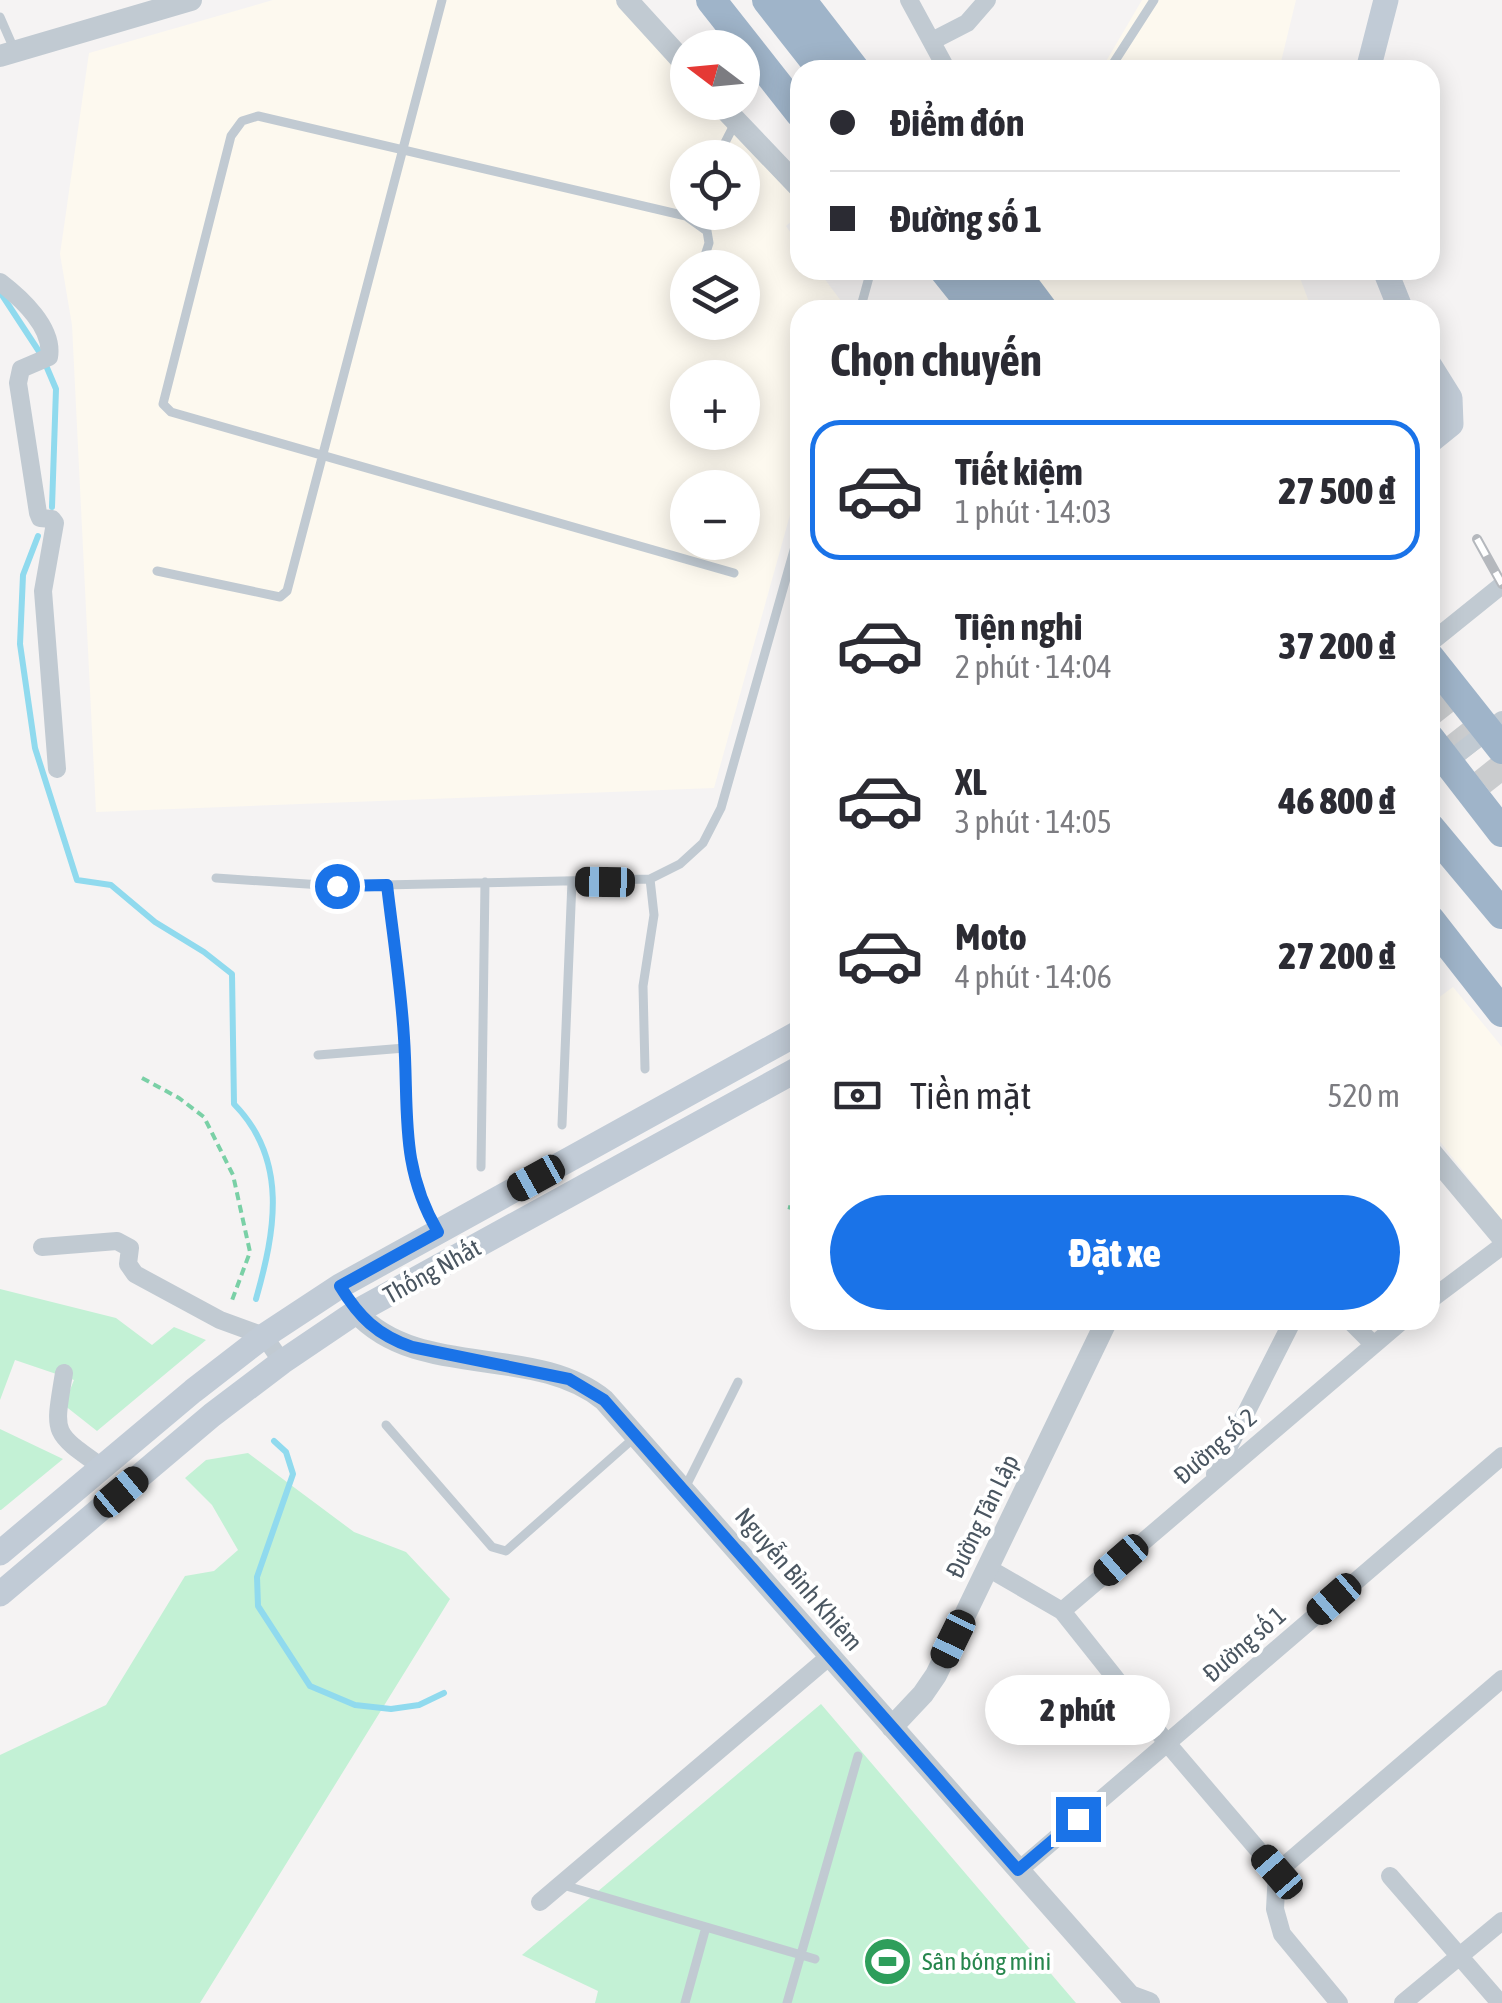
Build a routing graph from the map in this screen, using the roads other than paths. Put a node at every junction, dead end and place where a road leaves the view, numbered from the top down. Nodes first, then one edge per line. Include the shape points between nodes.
1 (191, 0) edge
2 (442, 0) edge
3 (627, 0) edge
4 (711, 0) edge
5 (733, 0) edge
6 (767, 0) edge
7 (801, 0) edge
8 (909, 0) edge
9 (987, 0) edge
10 (1154, 0) edge
11 (1386, 0) edge
12 (1401, 0) edge
13 (0, 18) edge
14 (932, 41) junction
15 (670, 48) edge
16 (8, 54) edge
17 (830, 57) edge
18 (942, 60) edge
19 (1115, 60) edge
20 (1371, 60) edge
21 (1386, 60) edge
22 (790, 73) edge
23 (790, 101) edge
24 (736, 121) joint
25 (726, 140) edge
26 (402, 147) junction
27 (790, 178) edge
28 (670, 210) edge
29 (930, 280) edge
30 (952, 280) edge
31 (988, 280) edge
32 (0, 282) edge
33 (946, 300) edge
34 (968, 300) edge
35 (1004, 300) edge
36 (1440, 382) edge
37 (1440, 432) edge
38 (322, 452) junction
39 (790, 564) edge
40 (156, 572) dead end
41 (734, 572) dead end
42 (1502, 585) edge
43 (1440, 634) edge
44 (1440, 669) edge
45 (1497, 733) edge
46 (1440, 751) edge
47 (1440, 752) edge
48 (57, 769) dead end
49 (1502, 832) edge
50 (1440, 840) edge
51 (216, 878) dead end
52 (650, 879) junction
53 (572, 881) junction
54 (485, 882) junction
55 (387, 885) junction
56 (1440, 906) edge
57 (1502, 914) edge
58 (1440, 933) edge
59 (1502, 984) edge
60 (1502, 1012) edge
61 (790, 1038) edge
62 (405, 1048) junction
63 (318, 1055) dead end
64 (645, 1069) dead end
65 (790, 1073) edge
66 (562, 1124) dead end
67 (1440, 1163) edge
68 (481, 1167) dead end
69 (438, 1232) junction
70 (1502, 1237) edge
71 (1502, 1246) edge
72 (42, 1247) dead end
73 (340, 1286) junction
74 (1440, 1292) edge
75 (356, 1312) junction
76 (1102, 1330) edge
77 (1289, 1330) edge
78 (1360, 1330) edge
79 (1390, 1330) edge
80 (264, 1336) junction
81 (1372, 1343) junction
82 (282, 1362) junction
83 (64, 1373) dead end
84 (738, 1382) dead end
85 (386, 1425) dead end
86 (636, 1436) junction
87 (1502, 1456) edge
88 (102, 1467) junction
89 (1210, 1484) junction
90 (684, 1490) junction
91 (0, 1553) edge
92 (988, 1568) junction
93 (0, 1594) edge
94 (1062, 1610) junction
95 (830, 1656) junction
96 (1502, 1680) edge
97 (892, 1727) junction
98 (1167, 1743) junction
99 (858, 1756) dead end
100 (1018, 1870) junction
101 (1277, 1872) junction
102 (1390, 1876) dead end
103 (561, 1885) junction
104 (540, 1902) dead end
105 (1502, 1922) edge
106 (706, 1928) junction
107 (801, 1955) junction
108 (1460, 1956) junction
109 (814, 1959) dead end
110 (1137, 2001) edge
111 (684, 2003) edge
112 (787, 2003) edge
113 (1339, 2003) edge
114 (1404, 2003) edge
115 (1500, 2003) edge

1 - 16 street
2 - 26 lane
3 - 15 street
4 - 23 highway
5 - 22 highway
6 - 17 highway
7 - 17 highway
8 - 14 street
9 - 14 street via 967,23
10 - 19 lane
11 - 20 main road
12 - 21 main road
13 - 16 lane
14 - 18 street
24 - 25 lane
24 - 27 street
26 - 28 lane
26 - 38 lane
26 - 38 lane via 258,116 242,121 232,136 173,356 163,404 171,412
29 - 33 highway
30 - 34 highway
31 - 35 highway
32 - 48 street via 31,310 50,347 43,359 21,370 18,383 38,512 55,523 43,592
36 - 37 main road via 1450,398 1450,424
38 - 40 lane via 284,596
38 - 41 lane
39 - 52 lane via 720,808 703,843
42 - 43 street
44 - 45 highway
45 - 46 street
47 - 49 highway
50 - 57 highway
51 - 55 lane
52 - 53 lane
52 - 64 lane
53 - 54 lane
53 - 66 lane
54 - 55 lane
54 - 68 lane
55 - 62 lane
56 - 59 highway
58 - 60 highway
61 - 69 main road, Thống Nhất
62 - 63 lane
62 - 69 lane via 409,1162
65 - 75 main road, Thống Nhất
67 - 70 street
69 - 73 main road, Thống Nhất
71 - 74 street
72 - 80 street via 126,1244 135,1274
73 - 75 main road
73 - 80 main road, Thống Nhất
75 - 82 main road, Thống Nhất
75 - 86 street, Nguyễn Bỉnh Khiêm via 390,1340 412,1347 569,1379 604,1400
76 - 92 street, Đường Tân Lập
77 - 89 street
78 - 81 street
79 - 81 street, Đường số 2
80 - 82 street
80 - 88 main road, Thống Nhất
81 - 89 street, Đường số 2
82 - 93 main road, Thống Nhất
83 - 88 street via 60,1435
84 - 90 lane
85 - 86 lane via 500,1552
86 - 90 street, Nguyễn Bỉnh Khiêm
87 - 98 street, Đường số 1
88 - 91 main road, Thống Nhất
89 - 94 street, Đường số 2
90 - 95 street, Nguyễn Bỉnh Khiêm
92 - 94 street
92 - 97 street, Đường Tân Lập via 936,1675
94 - 98 street
95 - 97 street, Nguyễn Bỉnh Khiêm
95 - 103 street
96 - 101 street
97 - 100 street, Nguyễn Bỉnh Khiêm
98 - 100 street, Đường số 1
98 - 101 street
99 - 107 lane
100 - 110 street, Nguyễn Bỉnh Khiêm
101 - 113 street via 1282,1934
102 - 108 street
103 - 104 street
103 - 106 lane
105 - 108 street
106 - 107 lane
106 - 111 lane
107 - 109 lane
107 - 112 lane
108 - 114 street
108 - 115 street

